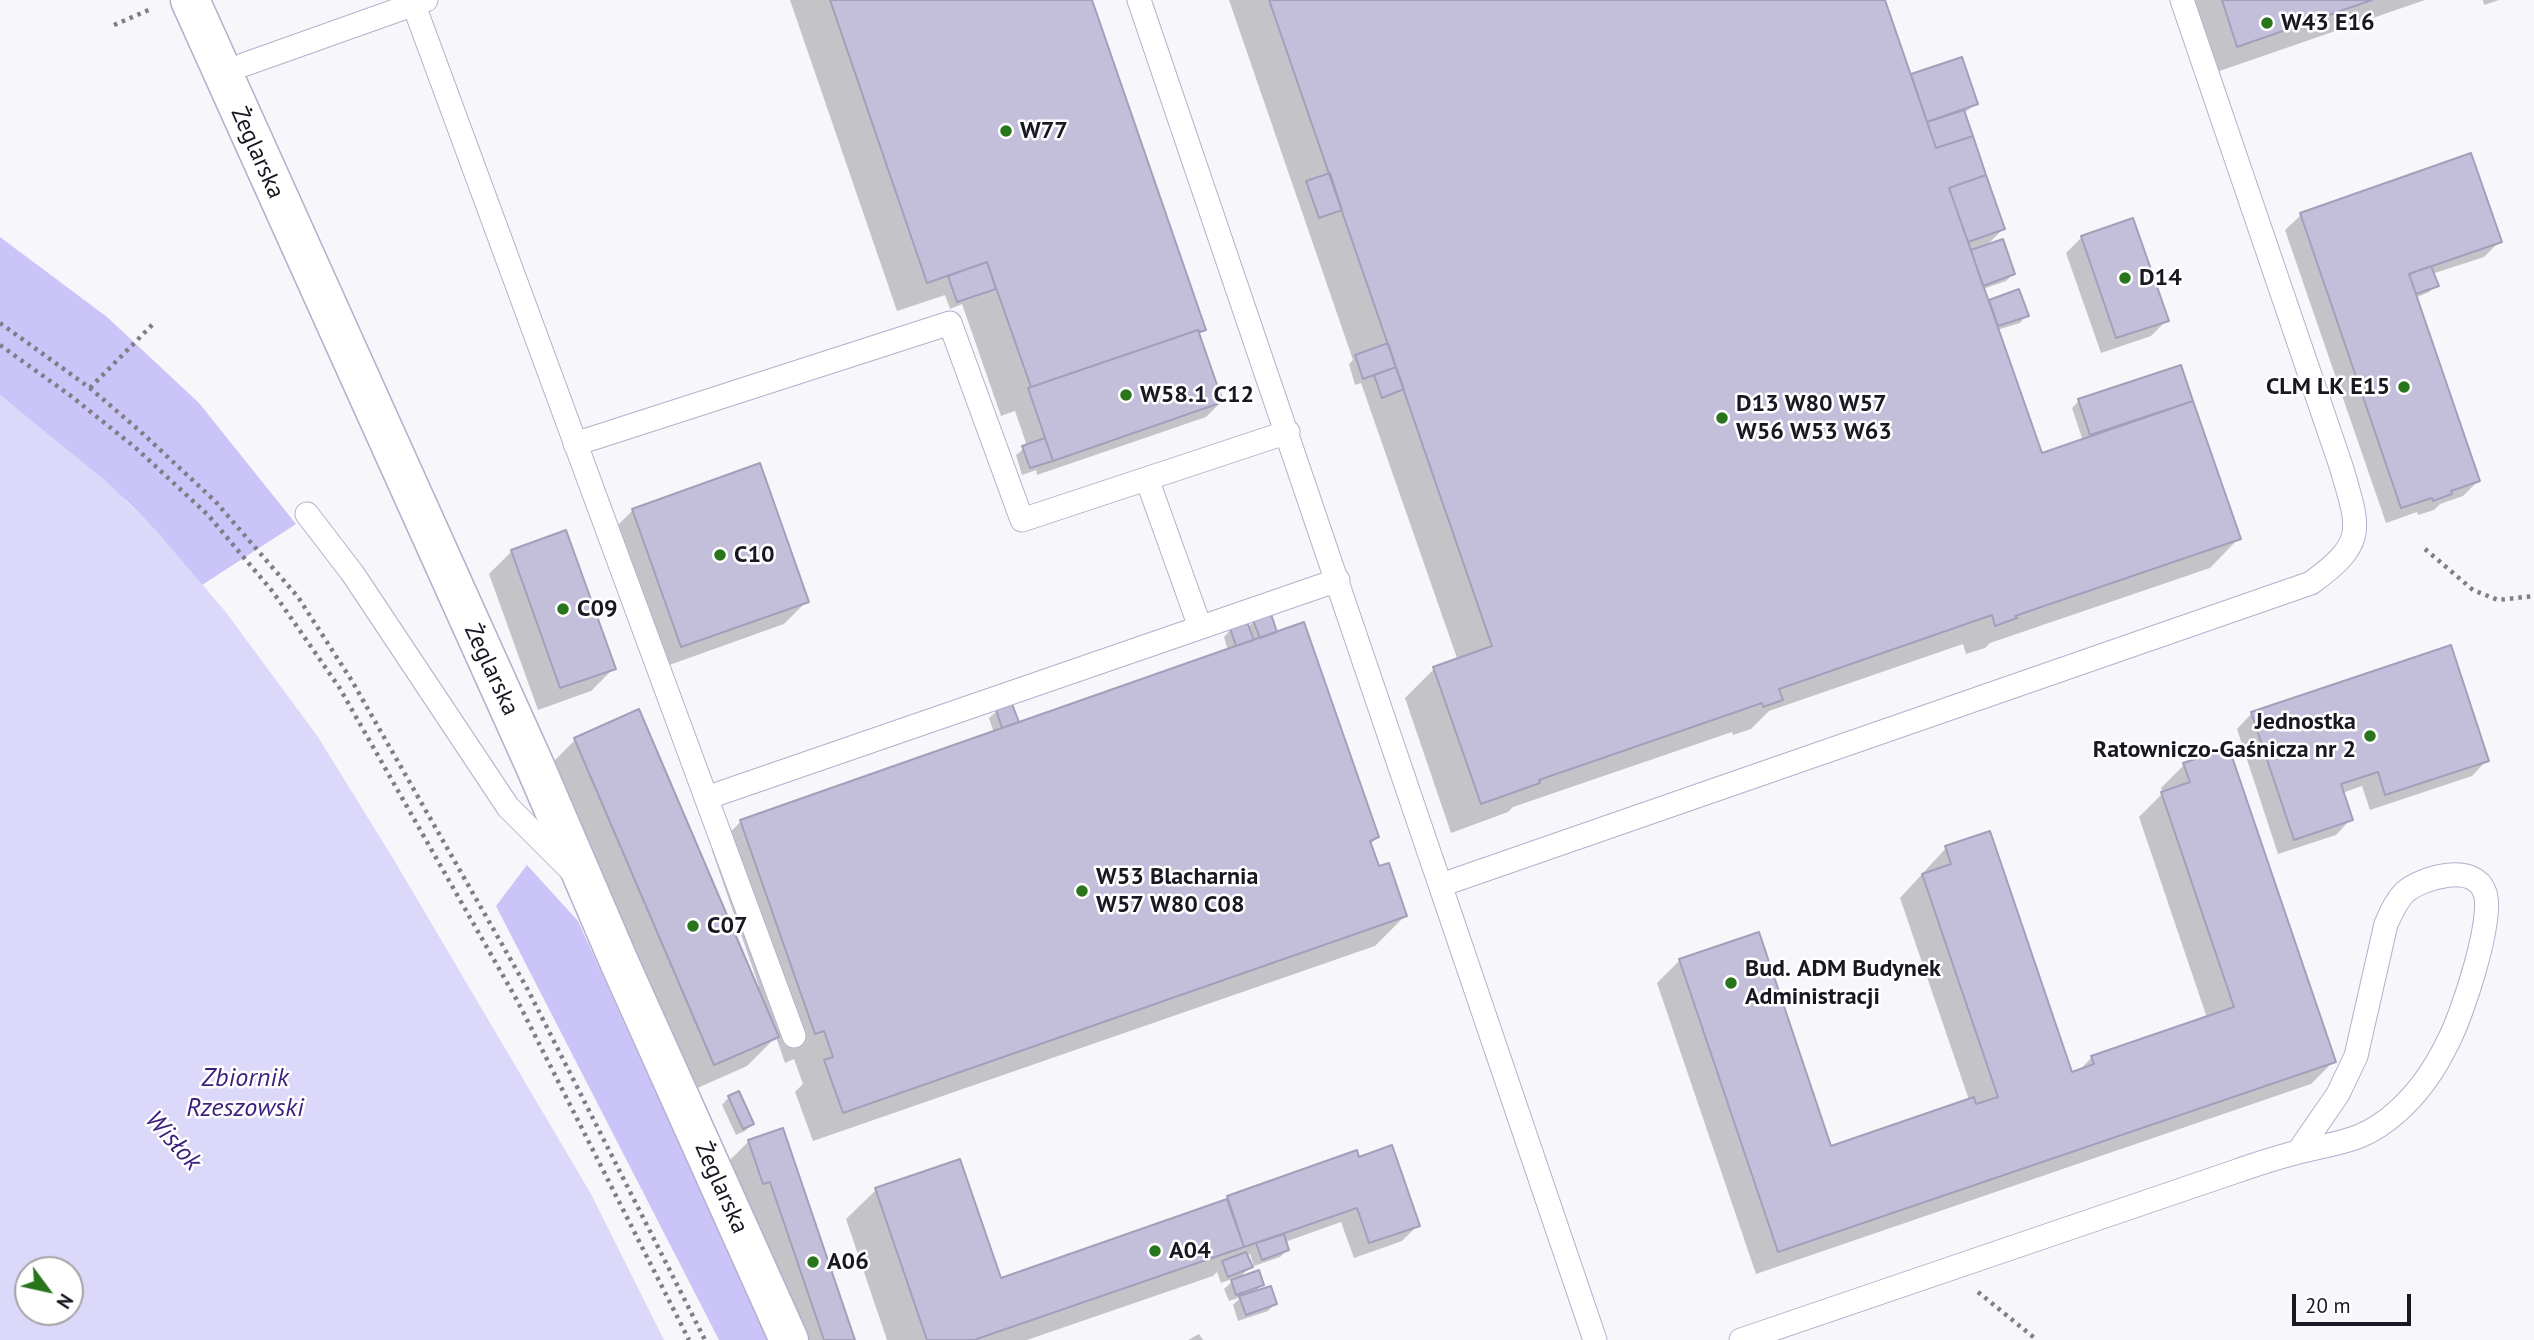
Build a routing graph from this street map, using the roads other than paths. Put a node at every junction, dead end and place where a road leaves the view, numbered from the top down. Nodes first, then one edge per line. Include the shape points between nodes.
1 (1139, 0) edge
2 (2182, 0) edge
3 (418, 1) edge
4 (176, 2) edge
5 (243, 65) dead end
6 (1288, 432) junction
7 (575, 444) junction
8 (1147, 479) junction
9 (307, 514) dead end
10 (1338, 580) junction
11 (1200, 627) junction
12 (706, 798) junction
13 (1441, 885) junction
14 (587, 886) junction
15 (794, 1036) dead end
16 (2298, 1152) junction
17 (789, 1340) edge
18 (1595, 1340) edge
19 (1741, 1340) edge

1 - 6 lane
2 - 13 lane via 2355,516 2353,541 2337,565 2311,583
3 - 5 lane
3 - 7 lane
4 - 14 street, Żeglarska
6 - 8 lane
6 - 10 lane
7 - 8 lane via 950,323 1022,520
7 - 12 lane
8 - 11 lane
9 - 14 lane via 353,574 508,807
10 - 11 lane
10 - 13 lane
11 - 12 lane
12 - 15 lane
13 - 18 lane
14 - 17 street, Żeglarska
16 - 16 lane via 2357,1139 2376,1128 2399,1111 2434,1067 2461,1011 2483,936 2488,905 2485,890 2475,880 2462,875 2438,877 2410,889 2393,907 2357,1056
16 - 19 lane

